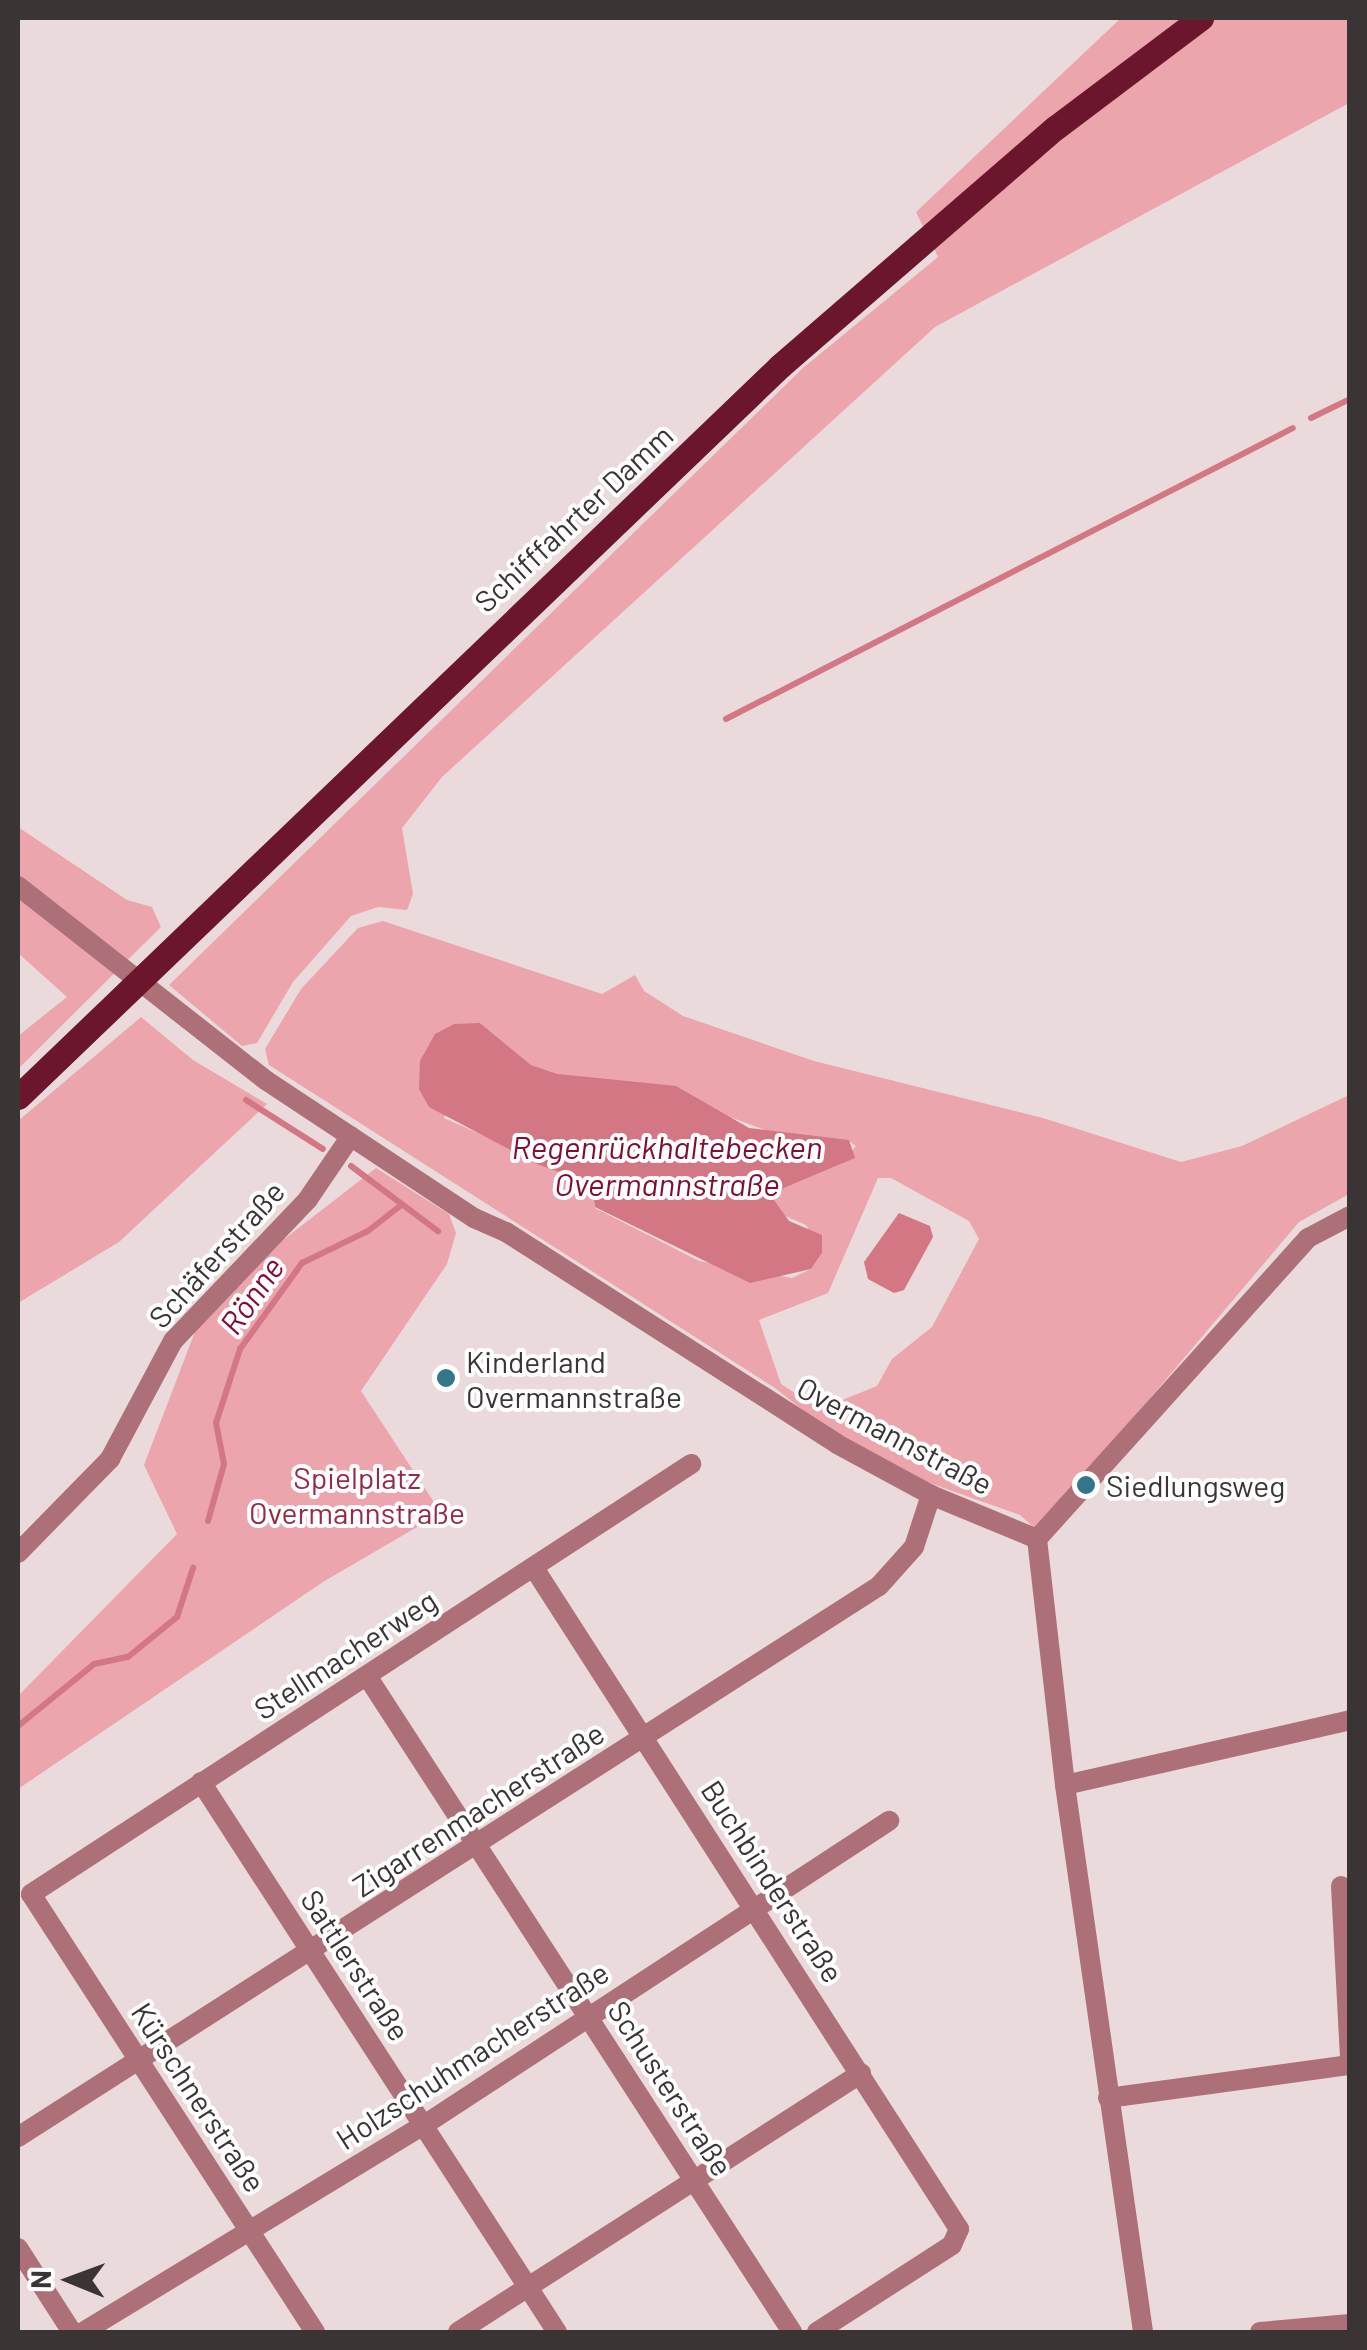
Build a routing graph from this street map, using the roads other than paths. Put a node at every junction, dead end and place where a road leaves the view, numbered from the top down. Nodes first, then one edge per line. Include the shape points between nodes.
1 (1201, 18) edge
2 (18, 886) edge
3 (18, 1097) edge
4 (351, 1136) junction
5 (1350, 1216) edge
6 (691, 1464) dead end
7 (931, 1495) junction
8 (1037, 1539) junction
9 (18, 1553) edge
10 (534, 1568) junction
11 (367, 1676) junction
12 (1350, 1720) edge
13 (644, 1737) junction
14 (201, 1782) junction
15 (1065, 1785) junction
16 (889, 1821) dead end
17 (478, 1844) junction
18 (1341, 1886) dead end
19 (31, 1894) joint
20 (754, 1908) junction
21 (312, 1952) junction
22 (589, 2016) junction
23 (1350, 2056) edge
24 (140, 2062) junction
25 (1350, 2065) edge
26 (861, 2073) junction
27 (1108, 2098) junction
28 (424, 2125) junction
29 (18, 2137) edge
30 (696, 2182) junction
31 (249, 2230) junction
32 (18, 2248) edge
33 (528, 2289) junction
34 (1350, 2324) edge
35 (72, 2332) edge
36 (83, 2332) edge
37 (315, 2332) edge
38 (458, 2332) edge
39 (556, 2332) edge
40 (792, 2332) edge
41 (818, 2332) edge
42 (1143, 2332) edge
43 (1260, 2332) edge

1 - 3 main road, Schifffahrter Damm via 1055,128 780,366
2 - 4 street, Overmannstraße
4 - 7 street, Overmannstraße via 837,1444
4 - 9 street, Schäferstraße via 308,1199 173,1340 110,1459
5 - 8 street via 1308,1238
6 - 10 street, Stellmacherweg
7 - 8 street, Overmannstraße
7 - 13 street, Zigarrenmacherstraße via 914,1547 879,1586
8 - 15 street
10 - 11 street, Stellmacherweg
10 - 13 street, Buchbinderstraße
11 - 14 street, Stellmacherweg
11 - 17 street, Schusterstraße
12 - 15 street
13 - 17 street, Zigarrenmacherstraße
13 - 20 street, Buchbinderstraße
14 - 19 street, Stellmacherweg
14 - 21 street, Sattlerstraße
15 - 27 street
16 - 20 street, Holzschuhmacherstraße
17 - 21 street, Zigarrenmacherstraße
17 - 22 street, Schusterstraße
18 - 23 street
19 - 24 street, Kürschnerstraße
20 - 22 street, Holzschuhmacherstraße
20 - 26 street, Buchbinderstraße
21 - 24 street, Zigarrenmacherstraße
21 - 28 street, Sattlerstraße
22 - 28 street, Holzschuhmacherstraße
22 - 30 street, Schusterstraße
24 - 29 street, Zigarrenmacherstraße
24 - 31 street, Kürschnerstraße
25 - 27 street
26 - 30 street
26 - 41 street, Buchbinderstraße via 959,2229 952,2245
27 - 42 street
28 - 31 street, Holzschuhmacherstraße
28 - 33 street, Sattlerstraße
30 - 33 street
30 - 40 street, Schusterstraße
31 - 36 street, Holzschuhmacherstraße
31 - 37 street, Kürschnerstraße
32 - 35 street
33 - 38 street
33 - 39 street, Sattlerstraße
34 - 43 street

